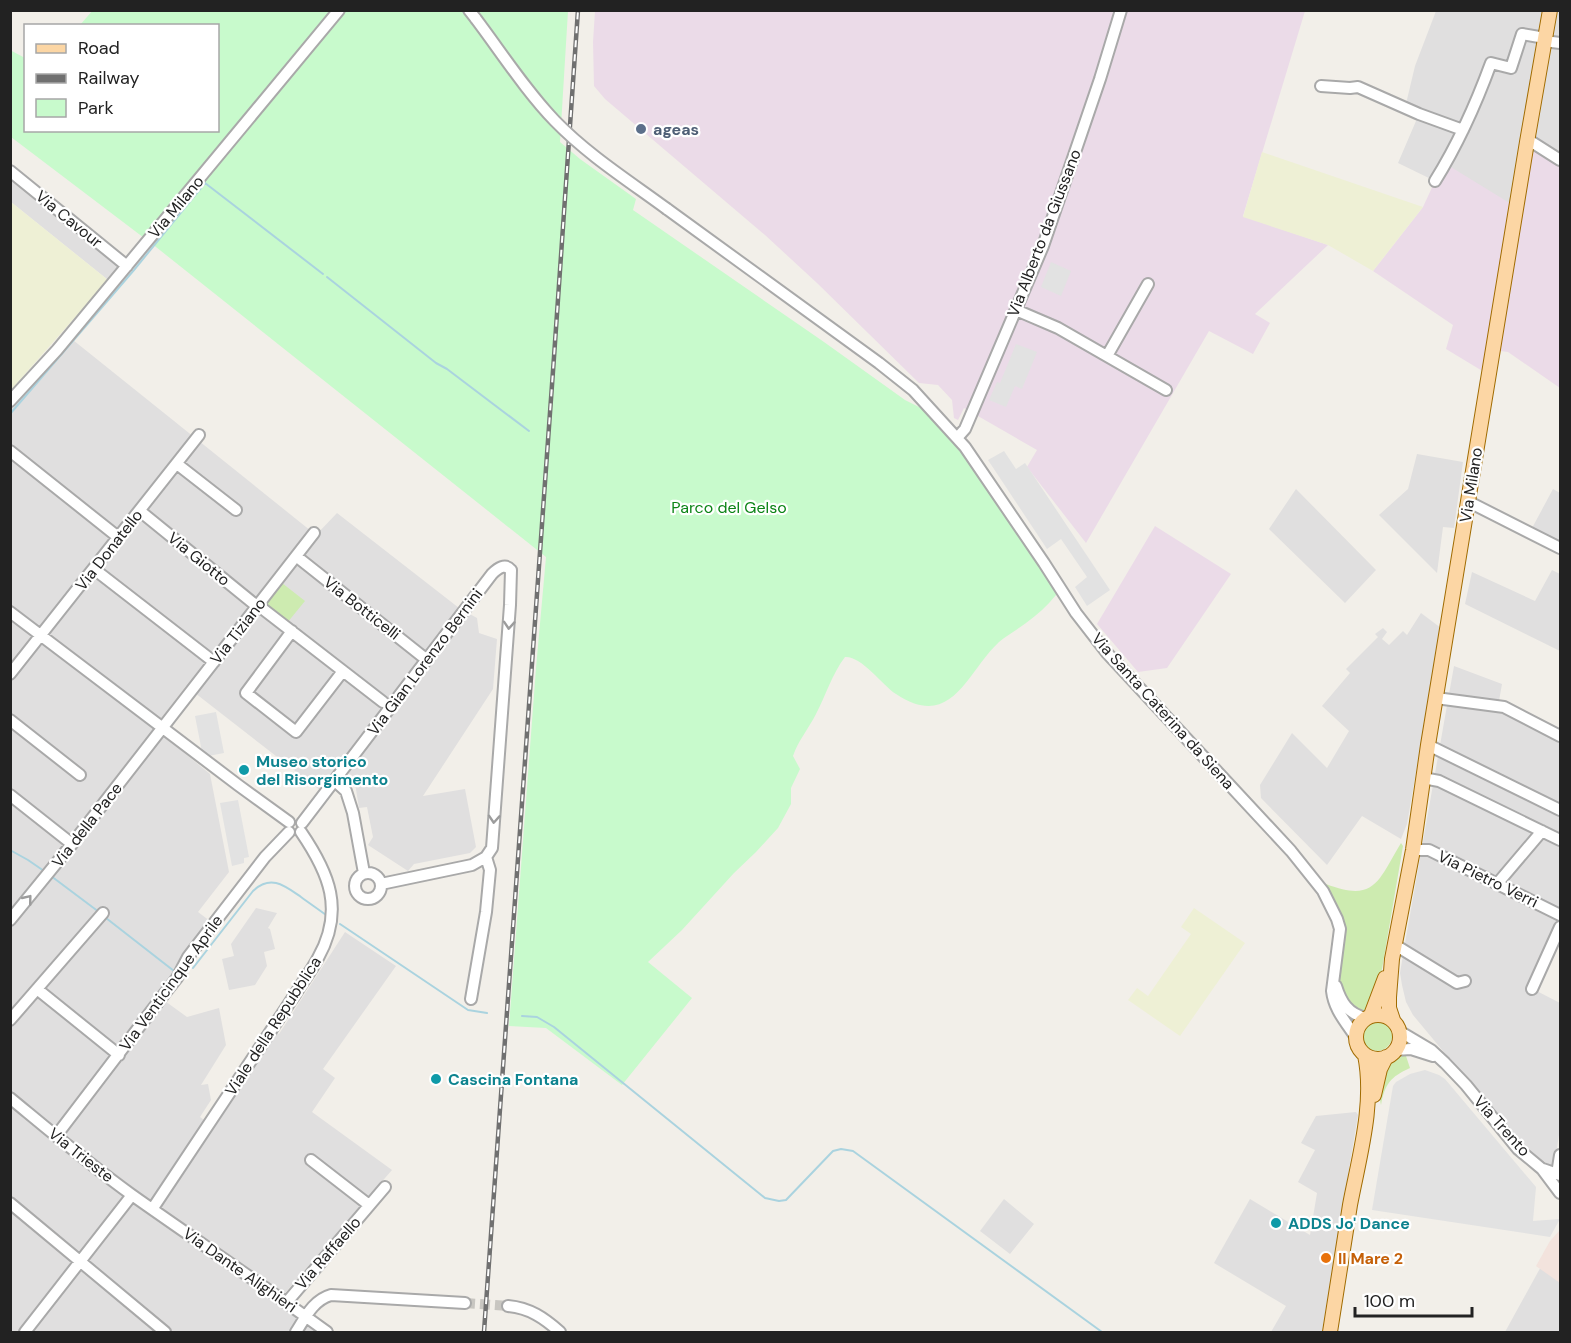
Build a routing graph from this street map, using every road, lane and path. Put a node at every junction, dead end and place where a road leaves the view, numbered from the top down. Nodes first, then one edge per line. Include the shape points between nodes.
1 (339, 10) edge
2 (1121, 10) edge
3 (1550, 10) edge
4 (472, 15) edge
5 (1544, 39) junction
6 (1560, 43) edge
7 (1321, 86) dead end
8 (1463, 130) junction
9 (1527, 139) junction
10 (1560, 160) edge
11 (10, 171) edge
12 (1435, 181) dead end
13 (127, 266) junction
14 (1148, 285) dead end
15 (1016, 309) junction
16 (1107, 356) junction
17 (1166, 390) dead end
18 (10, 401) edge
19 (199, 435) dead end
20 (957, 438) junction
21 (10, 451) edge
22 (177, 464) junction
23 (1469, 502) junction
24 (236, 510) dead end
25 (140, 511) junction
26 (314, 533) dead end
27 (118, 537) junction
28 (1560, 548) edge
29 (296, 556) junction
30 (94, 568) junction
31 (258, 606) junction
32 (10, 612) edge
33 (292, 632) junction
34 (42, 635) junction
35 (427, 660) junction
36 (214, 662) junction
37 (343, 671) junction
38 (10, 674) edge
39 (1436, 698) junction
40 (383, 702) dead end
41 (10, 720) edge
42 (162, 728) junction
43 (1560, 736) edge
44 (1428, 745) junction
45 (80, 775) dead end
46 (1423, 778) junction
47 (335, 781) junction
48 (10, 795) edge
49 (1560, 810) edge
50 (295, 827) junction
51 (1542, 831) junction
52 (1560, 840) edge
53 (72, 844) junction
54 (1413, 850) junction
55 (486, 857) junction
56 (364, 873) junction
57 (381, 884) junction
58 (1497, 884) junction
59 (101, 915) dead end
60 (1560, 915) edge
61 (10, 921) edge
62 (1560, 927) edge
63 (1393, 952) junction
64 (1333, 977) junction
65 (1465, 981) dead end
66 (37, 989) junction
67 (1532, 989) dead end
68 (471, 999) dead end
69 (1368, 1017) junction
70 (10, 1020) edge
71 (1396, 1026) junction
72 (1355, 1036) junction
73 (1391, 1054) junction
74 (119, 1055) junction
75 (1365, 1055) junction
76 (1442, 1060) junction
77 (10, 1098) edge
78 (1365, 1126) junction
79 (56, 1136) junction
80 (1560, 1155) edge
81 (312, 1160) dead end
82 (1542, 1169) junction
83 (1559, 1174) edge
84 (384, 1187) dead end
85 (1560, 1193) edge
86 (132, 1195) junction
87 (10, 1203) edge
88 (369, 1205) junction
89 (153, 1208) junction
90 (80, 1262) junction
91 (287, 1302) junction
92 (465, 1303) tunnel mouth
93 (508, 1306) tunnel mouth
94 (306, 1317) junction
95 (161, 1331) edge
96 (26, 1332) edge
97 (296, 1332) edge
98 (327, 1332) edge
99 (560, 1332) edge
100 (1330, 1332) edge

1 - 13 street, Via Milano
2 - 15 street, Via Alberto da Giussano via 1042,246
3 - 5 main road, Via Milano
4 - 20 street, bridge via 556,122 595,156 898,377
5 - 6 street
5 - 8 street via 1522,34 1511,68 1491,63
5 - 9 main road, Via Milano
7 - 8 street via 1358,87
8 - 12 street
9 - 10 street
9 - 23 main road, Via Milano
11 - 13 street, Via Cavour
13 - 18 street, Via Milano
14 - 16 street
15 - 16 street
15 - 20 street, Via Alberto da Giussano via 965,429
16 - 17 street
19 - 22 street, Via Donatello
20 - 64 street, Via Santa Caterina da Siena via 1107,653 1316,882 1340,928
21 - 27 street
22 - 24 street
22 - 25 street, Via Donatello
23 - 28 street
23 - 39 main road, Via Milano
25 - 27 street, Via Donatello
25 - 31 street, Via Giotto
26 - 29 street, Via Tiziano
27 - 30 street, Via Donatello
29 - 31 street, Via Tiziano
29 - 35 street, Via Botticelli
30 - 34 street, Via Donatello
30 - 36 street
31 - 33 street, Via Giotto
31 - 36 street, Via Tiziano
32 - 34 street, Viale della Repubblica
33 - 37 street, Via Giotto
33 - 37 street via 246,693 296,732
34 - 38 street, Via Donatello
34 - 42 street, Viale della Repubblica
35 - 47 street, Via Gian Lorenzo Bernini
35 -> 55 street, Via Gian Lorenzo Bernini via 492,574 498,568 509,567 510,605 492,848
36 - 42 street, Via Tiziano
37 - 40 street, Via Giotto
39 - 43 street via 1504,707
39 - 44 main road, Via Milano
41 - 45 street
42 - 50 street, Viale della Repubblica
42 - 53 street, Via della Pace
44 - 46 main road, Via Milano
44 - 49 street
46 - 51 street via 1439,781
46 - 54 main road, Via Milano
47 - 50 street, Via Gian Lorenzo Bernini
47 - 56 street via 346,790
48 - 53 street
50 - 74 street, Via Venticinque Aprile via 265,857
50 - 89 street, Viale della Repubblica via 321,863 330,889 331,920 326,943
51 - 52 street
51 - 58 street
61 -> 53 street, Via della Pace
54 - 58 street, Via Pietro Verri via 1429,850
54 - 63 main road, Via Milano
55 - 57 street via 472,865
55 - 68 street via 490,870 486,912
56 - 57 street via 375,875
56 - 57 street via 356,884 360,896 377,896
58 - 60 street, Via Pietro Verri
59 - 66 street
62 - 67 street
63 - 65 street via 1457,983
63 - 69 main road
63 - 71 main road via 1389,1008
64 - 69 street, Via Santa Caterina da Siena via 1344,1006 1354,1014
64 - 72 street, Via Santa Caterina da Siena via 1333,1001
66 - 70 street
66 - 74 street
69 - 71 main road via 1382,1015
69 - 72 main road
71 - 73 main road via 1400,1040
71 - 76 street, Via Trento
72 - 75 main road
73 - 75 main road via 1375,1059
73 - 76 street, Via Trento via 1411,1049
73 - 78 main road via 1380,1069
74 - 79 street, Via Venticinque Aprile
75 - 78 main road via 1369,1072
76 - 82 street, Via Trento via 1518,1149
77 - 79 street, Via Trieste
78 - 100 main road
79 - 86 street, Via Trieste
80 - 83 street
81 - 88 street, Via Raffaello
82 - 83 street
82 - 85 street, Via Trento
84 - 88 street, Via Raffaello
86 - 89 street, Via Trieste
86 - 90 street
87 - 90 street
88 - 91 street, Via Raffaello
89 - 91 street, Via Dante Alighieri
90 - 95 street
90 - 96 street
91 - 94 street, Via Dante Alighieri
92 - 94 street via 331,1295 316,1302
93 - 99 street via 539,1315
94 - 97 street
94 - 98 street, Via Dante Alighieri

